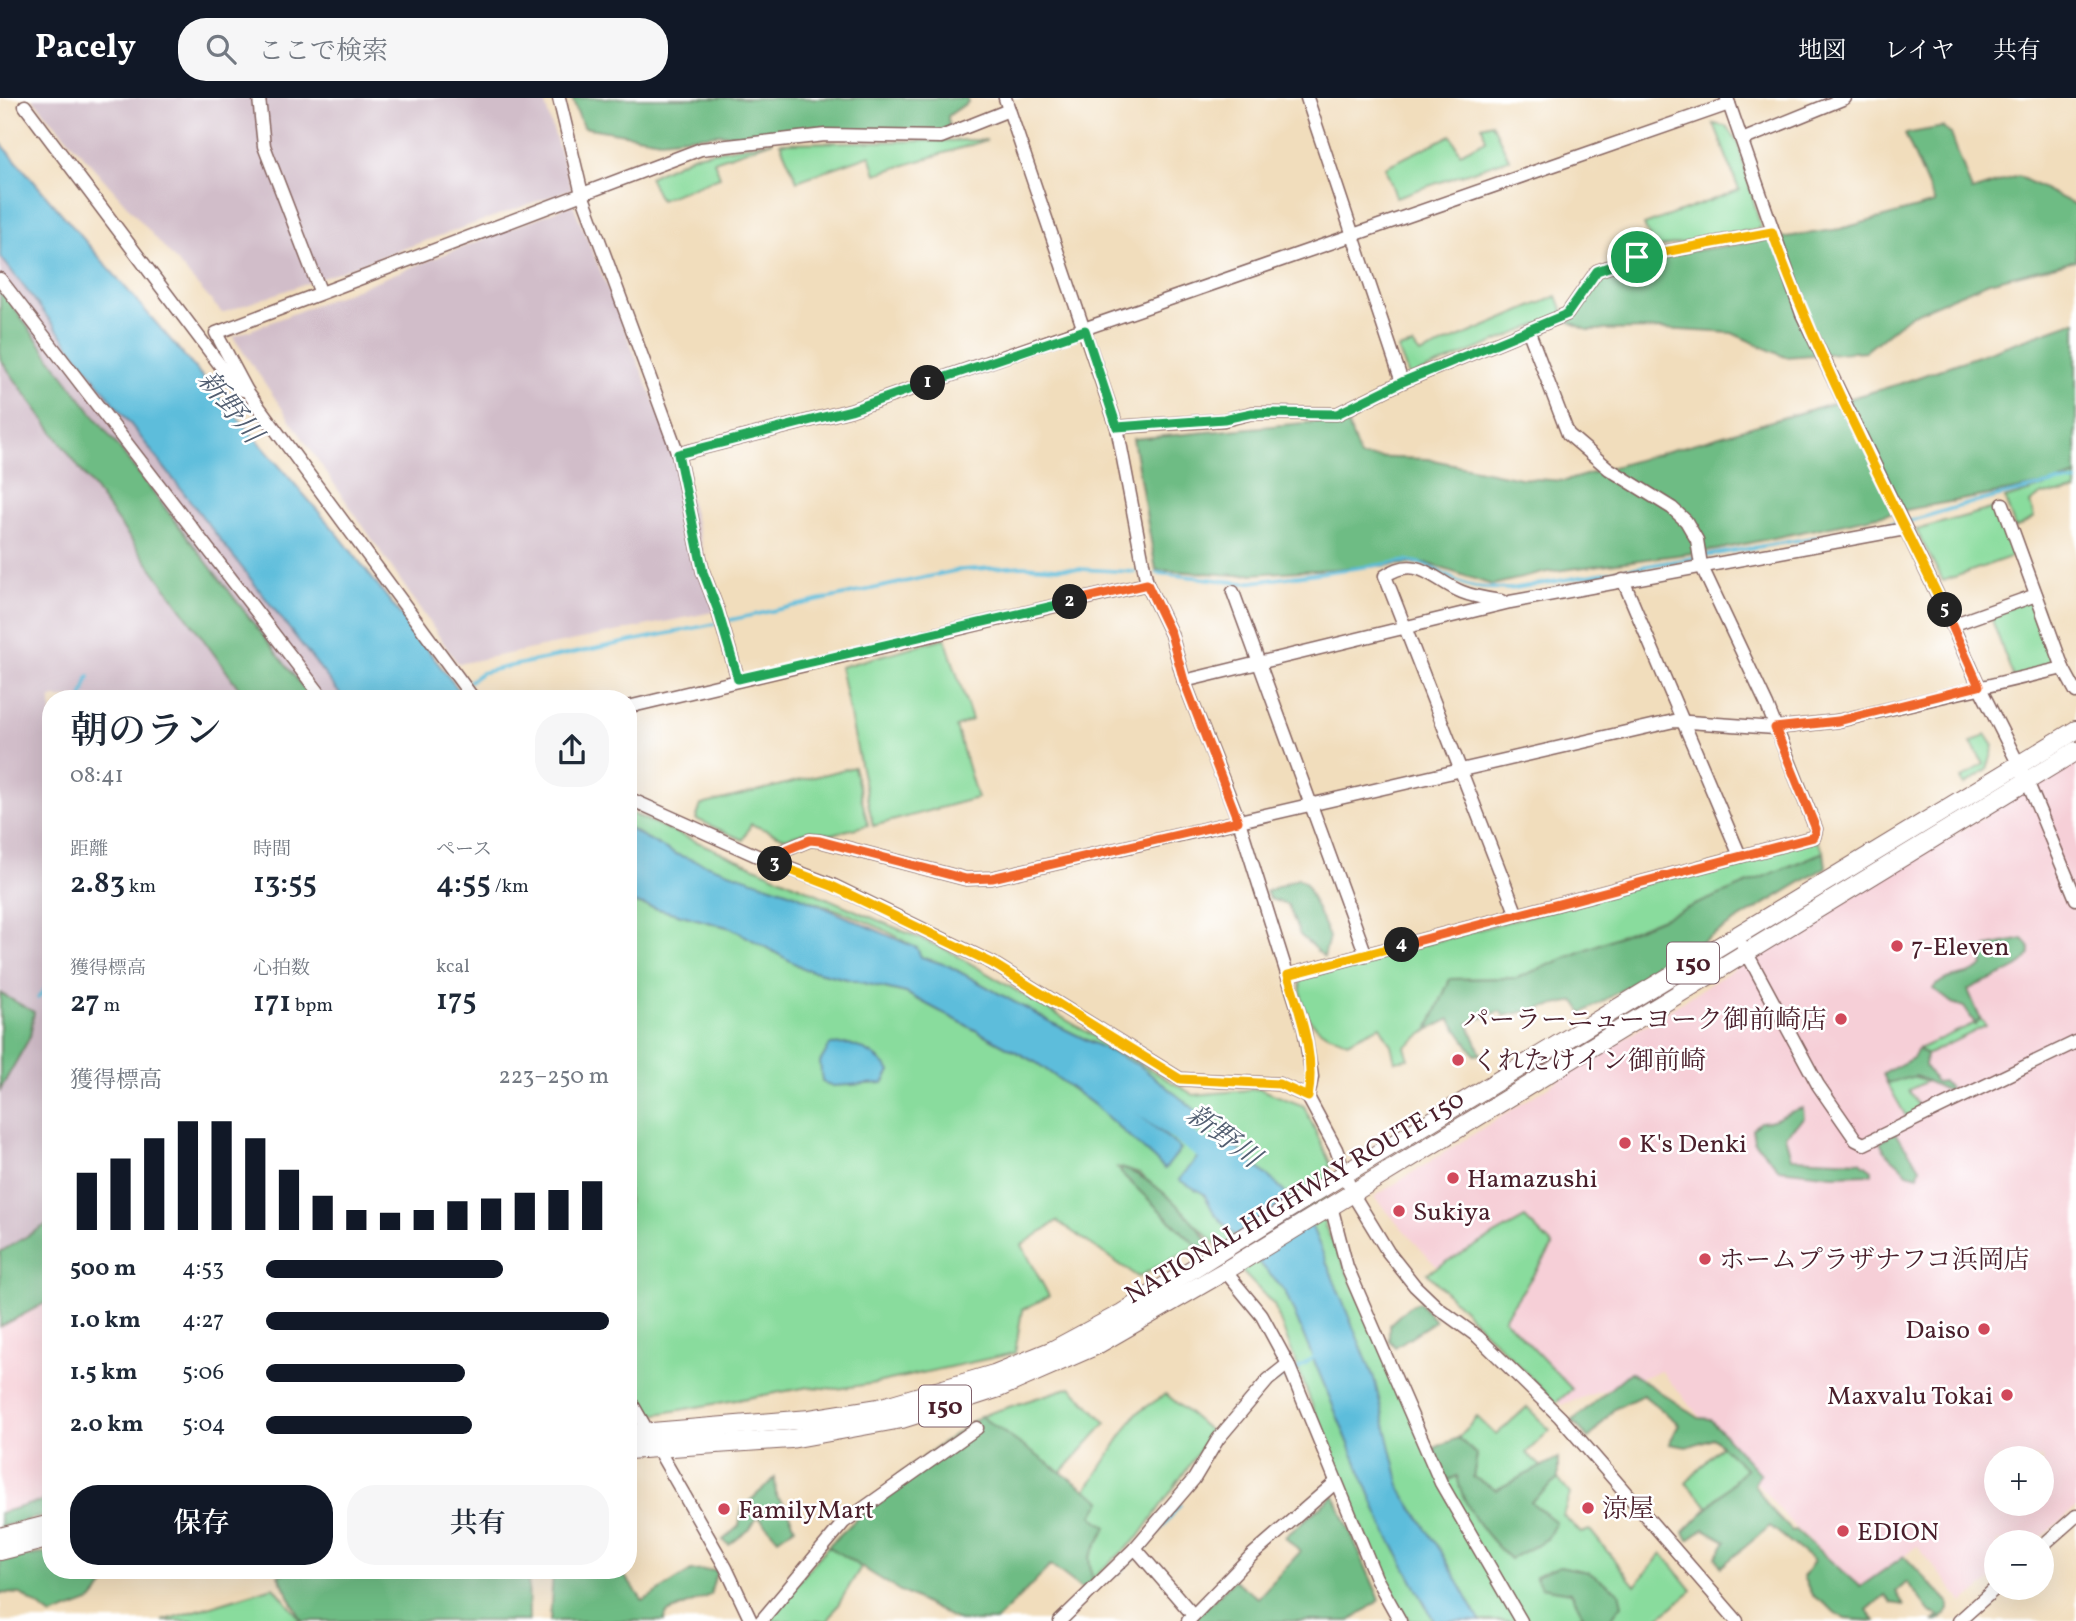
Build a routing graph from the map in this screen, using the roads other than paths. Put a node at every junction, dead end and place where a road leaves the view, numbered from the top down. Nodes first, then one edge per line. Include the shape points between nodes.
1 (259, 98) edge
2 (559, 98) edge
3 (1307, 98) edge
4 (1845, 98) edge
5 (1728, 101) edge
6 (1007, 104) edge
7 (25, 106) dead end
8 (1742, 140) junction
9 (582, 194) junction
10 (1772, 232) junction
11 (1352, 236) junction
12 (0, 279) edge
13 (320, 291) junction
14 (1085, 330) junction
15 (1529, 332) junction
16 (1402, 382) junction
17 (247, 391) junction
18 (1117, 427) junction
19 (678, 454) junction
20 (2003, 504) dead end
21 (1905, 529) junction
22 (1701, 565) junction
23 (1623, 580) junction
24 (1147, 584) junction
25 (1233, 592) dead end
26 (2036, 596) junction
27 (1510, 602) junction
28 (1952, 625) junction
29 (1405, 627) junction
30 (1259, 662) junction
31 (2063, 668) junction
32 (738, 679) junction
33 (1184, 681) junction
34 (1979, 686) junction
35 (317, 690) edge
36 (467, 690) edge
37 (2076, 692) edge
38 (637, 705) edge
39 (1685, 722) junction
40 (1775, 728) junction
41 (2076, 730) edge
42 (2076, 751) edge
43 (1460, 770) junction
44 (2023, 773) junction
45 (637, 802) edge
46 (1311, 804) junction
47 (1238, 821) junction
48 (1740, 856) junction
49 (764, 859) junction
50 (2076, 899) edge
51 (1517, 915) junction
52 (1738, 936) junction
53 (1746, 953) junction
54 (1366, 955) junction
55 (1288, 975) junction
56 (2076, 1042) edge
57 (1308, 1097) junction
58 (1346, 1173) junction
59 (1352, 1192) junction
60 (1326, 1209) junction
61 (1229, 1268) junction
62 (1287, 1364) junction
63 (637, 1420) edge
64 (977, 1428) dead end
65 (644, 1438) edge
66 (1336, 1482) junction
67 (2076, 1516) edge
68 (42, 1526) edge
69 (2054, 1535) edge
70 (0, 1537) edge
71 (42, 1540) edge
72 (1135, 1548) junction
73 (0, 1551) edge
74 (1984, 1599) edge
75 (1191, 1618) edge
76 (751, 1621) edge
77 (761, 1621) edge
78 (1060, 1621) edge
79 (1400, 1621) edge
80 (1521, 1621) edge
81 (1737, 1621) edge
82 (1959, 1621) edge

1 - 13 street via 264,146
2 - 9 street
3 - 11 street
4 - 8 street
5 - 8 street
5 - 11 street
6 - 9 street via 941,136 825,135 701,149
6 - 14 street
7 - 17 street via 238,389
8 - 10 street
9 - 13 street
9 - 19 street
10 - 15 street via 1637,257 1597,271 1567,314
10 - 21 street via 1823,362
11 - 14 street
11 - 16 street
12 - 35 street
13 - 17 street via 216,333
14 - 18 street
14 - 19 street via 851,410
15 - 16 street
15 - 22 street via 1568,434 1609,469 1672,508 1697,540
16 - 18 street via 1337,414 1252,413
17 - 36 street
18 - 24 street
19 - 32 street via 703,572
20 - 26 street
21 - 22 street
21 - 28 street
22 - 23 street
22 - 40 street
23 - 27 street
23 - 39 street
24 - 32 street
24 - 33 street via 1171,634
25 - 30 street
26 - 28 street
26 - 31 street
27 - 29 street
27 - 29 street via 1460,592 1423,568 1394,570 1385,576
28 - 34 street
29 - 30 street
29 - 43 street
30 - 33 street
30 - 46 street
31 - 34 street
31 - 37 street
32 - 38 street
33 - 47 street
34 - 40 street via 1838,721
34 - 44 street
39 - 40 street
39 - 43 street
39 - 48 street
40 - 48 street via 1816,829 1814,837
41 - 44 highway, NATIONAL HIGHWAY ROUTE 150 / 150
42 - 44 highway, NATIONAL HIGHWAY ROUTE 150 / 150
43 - 46 street
43 - 51 street
44 - 50 street
44 - 52 highway, NATIONAL HIGHWAY ROUTE 150 / 150
44 - 53 highway, NATIONAL HIGHWAY ROUTE 150 / 150
45 - 49 street
46 - 47 street
46 - 54 street
47 - 49 street via 992,878 958,877 810,840
47 - 55 street
48 - 51 street
49 - 57 street via 832,886 992,963 1180,1079 1279,1084
51 - 54 street
52 - 53 street
52 - 58 highway, NATIONAL HIGHWAY ROUTE 150 / 150
53 - 56 street via 1818,1085 1856,1140 1864,1144
53 - 59 highway, NATIONAL HIGHWAY ROUTE 150 / 150
54 - 55 street
55 - 57 street via 1308,1050 1312,1077
57 - 58 street
58 - 59 street
58 - 65 highway, NATIONAL HIGHWAY ROUTE 150 / 150 via 1086,1333 982,1378 879,1408
59 - 60 highway, NATIONAL HIGHWAY ROUTE 150 / 150
59 - 81 street via 1415,1286 1478,1337 1560,1417
60 - 61 highway, NATIONAL HIGHWAY ROUTE 150 / 150
60 - 80 street via 1346,1267 1441,1483
61 - 62 street
61 - 65 highway, NATIONAL HIGHWAY ROUTE 150 / 150 via 1095,1346 945,1406 791,1439
62 - 66 street
62 - 72 street via 1218,1439 1194,1479
63 - 65 street
64 - 77 street via 844,1522
65 - 76 street via 726,1568
66 - 75 street via 1251,1556
66 - 79 street via 1376,1578
67 - 69 street
68 - 70 highway
71 - 73 highway
72 - 75 street
72 - 78 street
74 - 82 street

